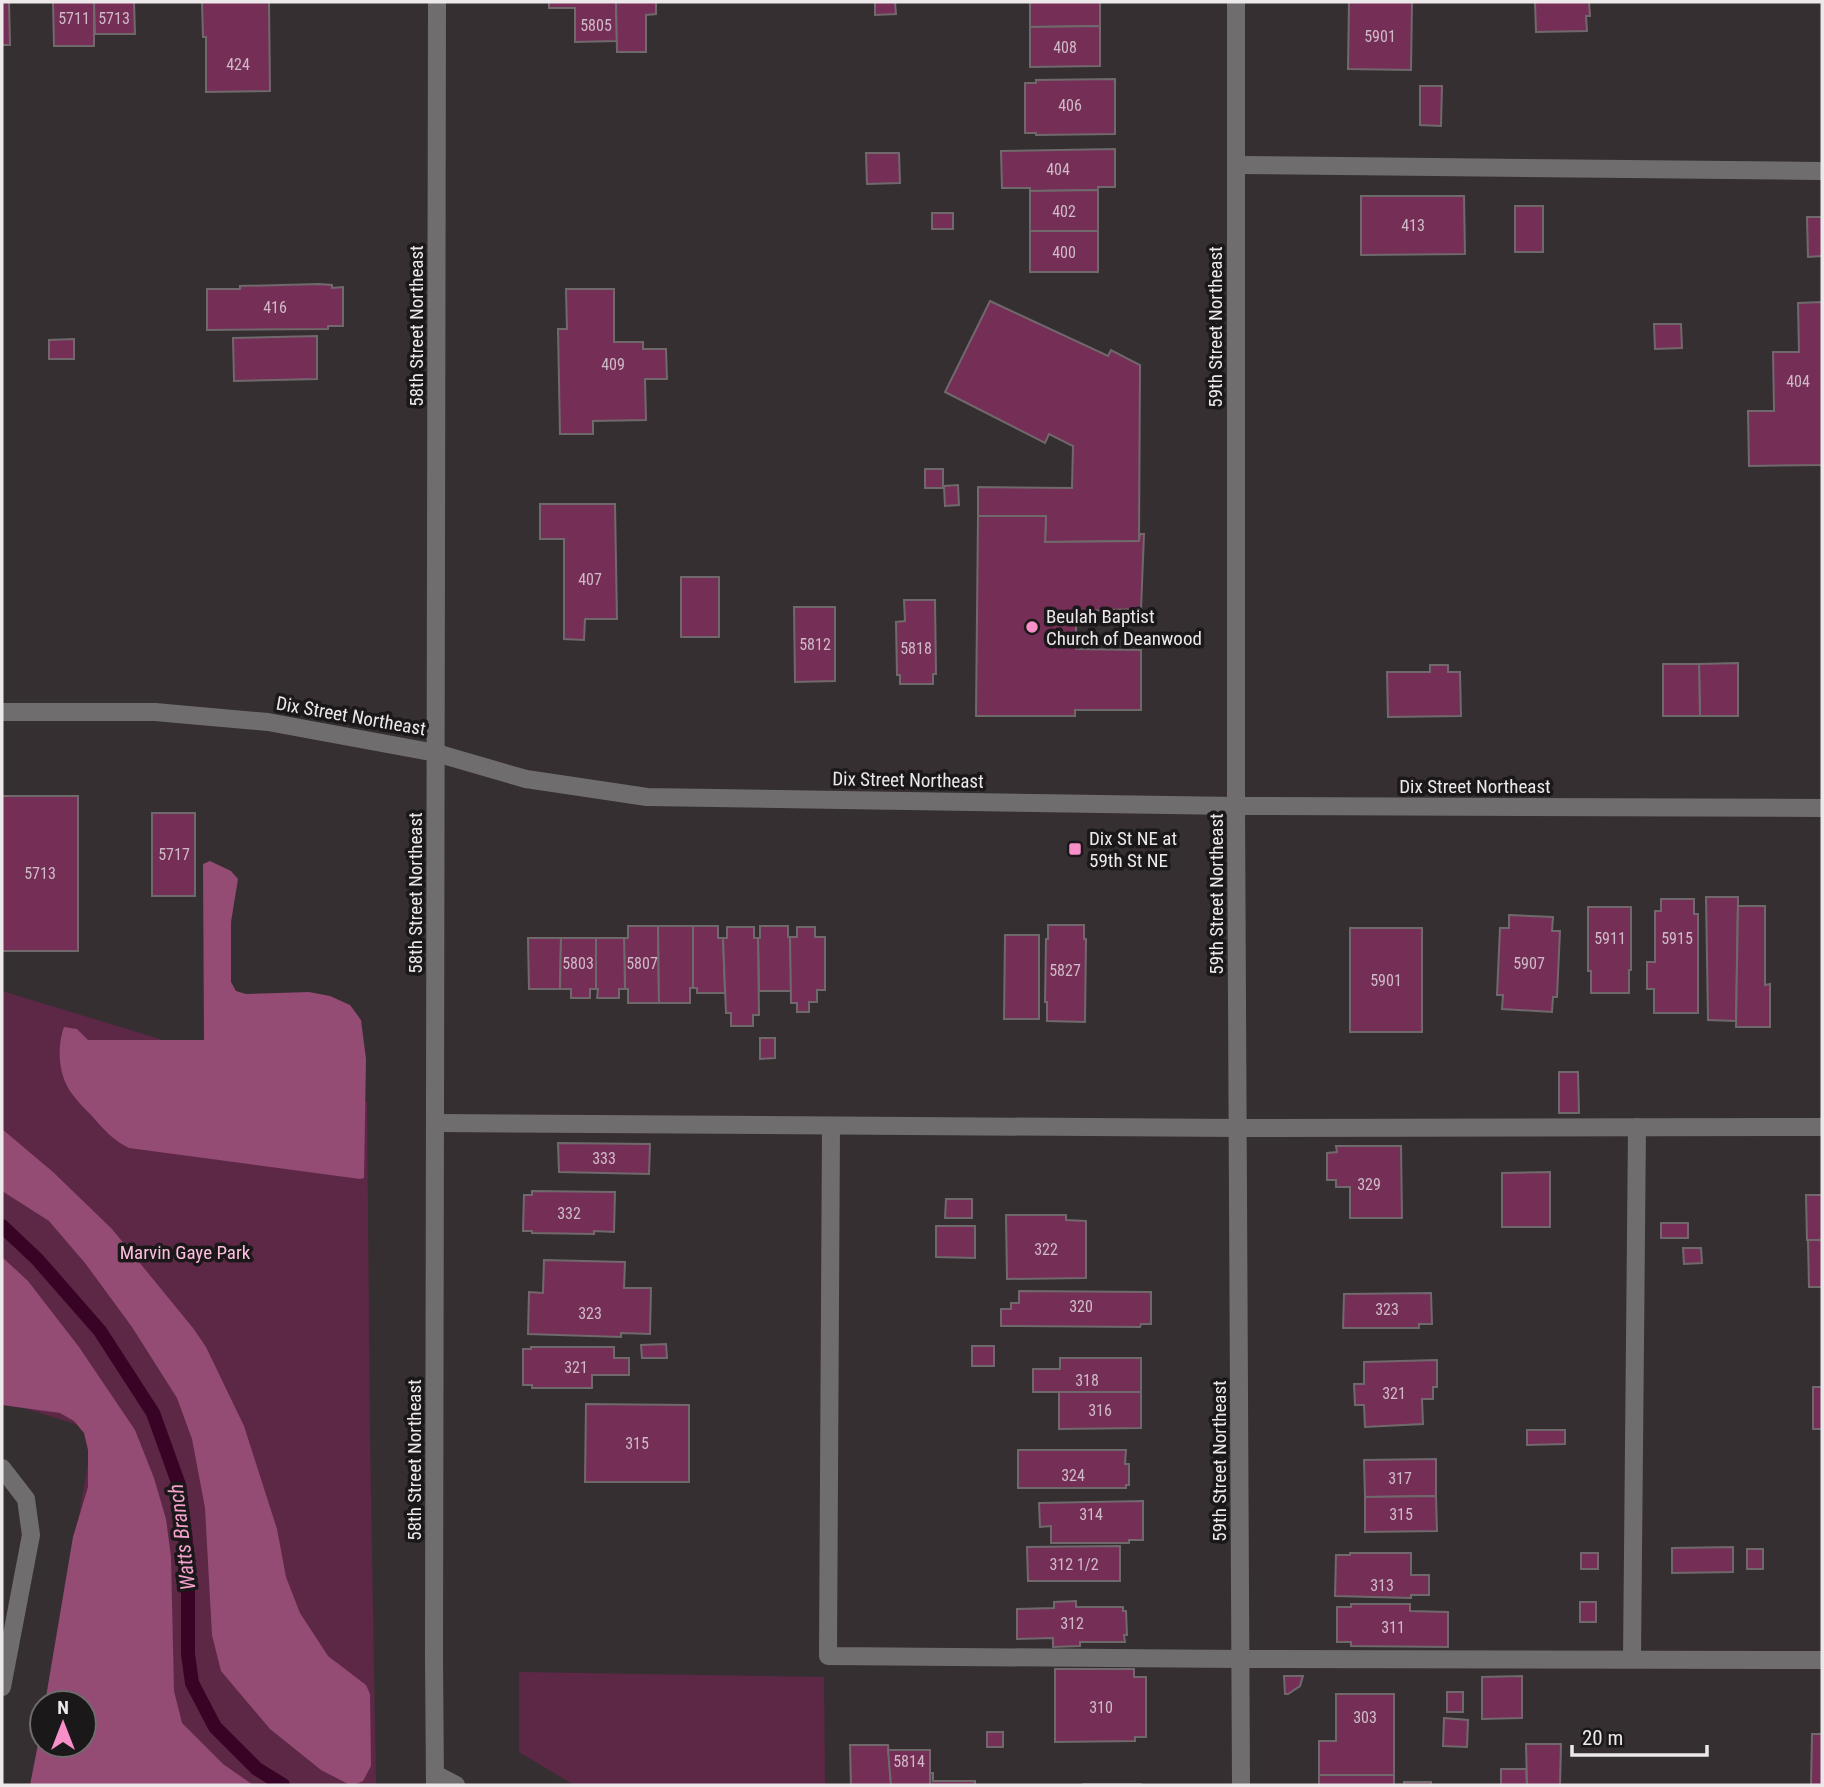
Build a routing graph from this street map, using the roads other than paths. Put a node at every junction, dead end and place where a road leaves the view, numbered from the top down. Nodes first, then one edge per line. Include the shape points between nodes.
1 (437, 2) edge
2 (1236, 2) edge
3 (1236, 165) junction
4 (1822, 171) edge
5 (2, 712) edge
6 (436, 753) junction
7 (1236, 806) junction
8 (1822, 808) edge
9 (436, 1123) junction
10 (831, 1126) junction
11 (1637, 1127) junction
12 (1822, 1127) edge
13 (1238, 1128) junction
14 (2, 1468) edge
15 (1241, 1659) junction
16 (1632, 1660) junction
17 (1822, 1660) edge
18 (2, 1687) edge
19 (435, 1780) edge
20 (456, 1785) edge
21 (1241, 1785) edge

1 - 6 street, 58th Street Northeast
2 - 3 street, 59th Street Northeast
3 - 4 street
3 - 7 street, 59th Street Northeast
5 - 6 street, Dix Street Northeast via 155,712 243,720
6 - 7 street, Dix Street Northeast via 526,779 647,797
6 - 9 street, 58th Street Northeast
7 - 8 street, Dix Street Northeast
7 - 13 street, 59th Street Northeast
9 - 10 street
9 - 19 street, 58th Street Northeast
10 - 13 street
10 - 15 street via 828,1656
11 - 12 street
11 - 13 street
11 - 16 street
13 - 15 street, 59th Street Northeast
14 - 18 street via 26,1499 31,1535
15 - 16 street
15 - 21 street, 59th Street Northeast
16 - 17 street
19 - 20 street

